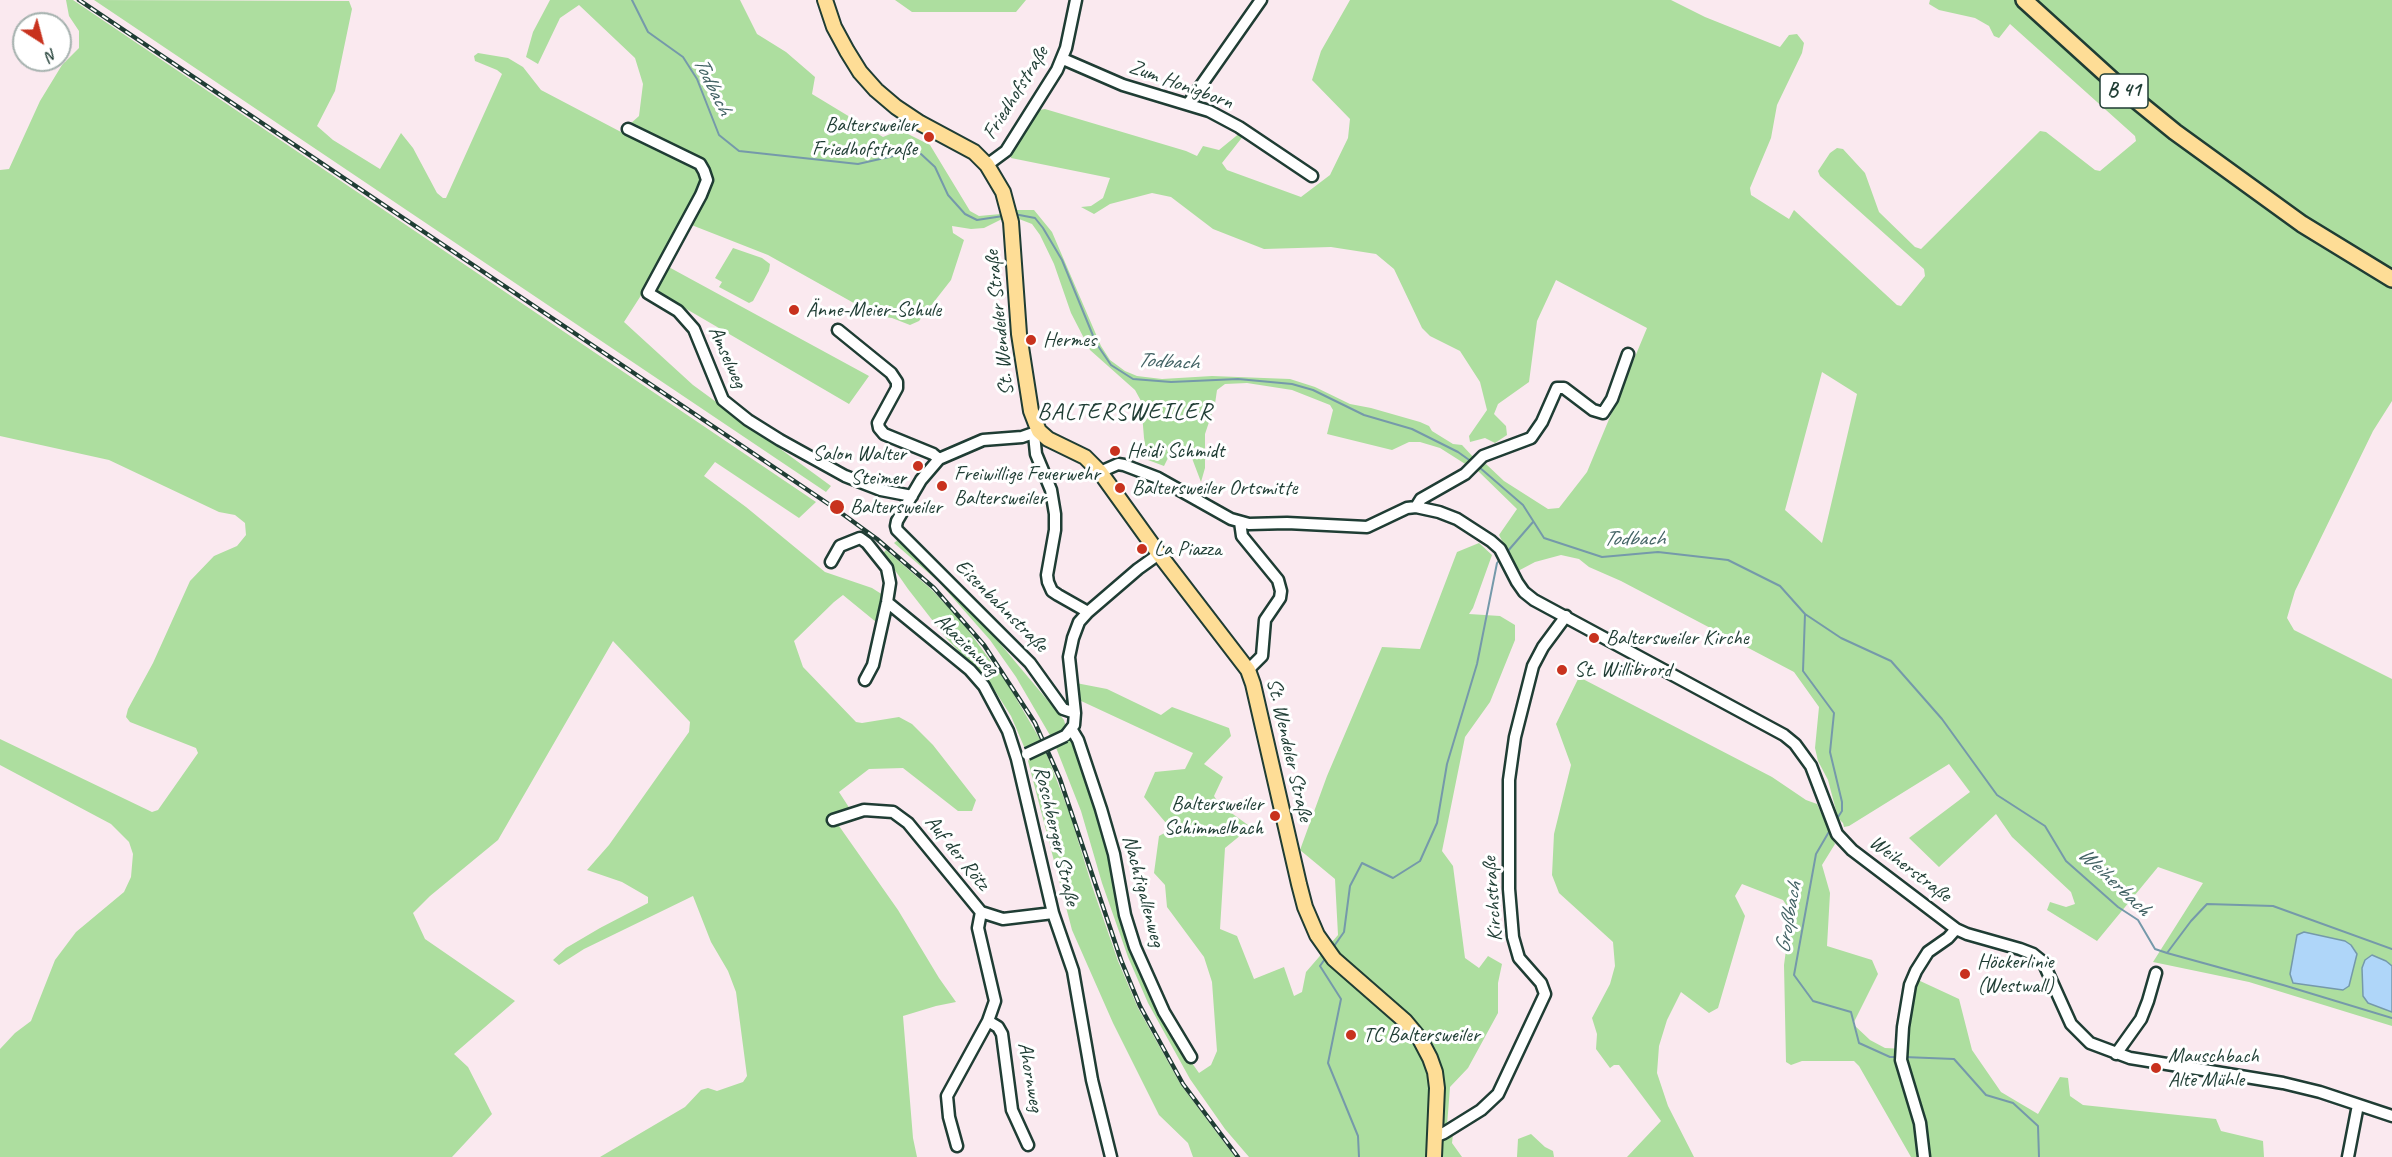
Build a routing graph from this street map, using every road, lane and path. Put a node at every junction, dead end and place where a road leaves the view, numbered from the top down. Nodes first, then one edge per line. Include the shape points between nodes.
1 (825, 0) edge
2 (1076, 0) edge
3 (1261, 0) edge
4 (2024, 0) edge
5 (1063, 59) junction
6 (1188, 104) junction
7 (628, 129) dead end
8 (987, 165) junction
9 (1312, 176) dead end
10 (2392, 279) edge
11 (838, 330) dead end
12 (1628, 354) dead end
13 (1037, 433) junction
14 (939, 459) junction
15 (1100, 472) junction
16 (912, 496) junction
17 (1416, 507) junction
18 (1240, 522) junction
19 (1158, 554) junction
20 (831, 562) dead end
21 (887, 602) junction
22 (1088, 612) junction
23 (1566, 616) junction
24 (1248, 670) junction
25 (865, 680) dead end
26 (1075, 713) junction
27 (1068, 733) junction
28 (1022, 757) junction
29 (833, 820) dead end
30 (981, 912) junction
31 (1053, 913) junction
32 (1956, 929) junction
33 (2156, 974) dead end
34 (988, 1021) junction
35 (2116, 1054) junction
36 (1191, 1057) dead end
37 (2358, 1105) junction
38 (2392, 1116) edge
39 (1434, 1137) junction
40 (1028, 1145) dead end
41 (957, 1146) dead end
42 (1111, 1157) edge
43 (1434, 1157) edge
44 (1924, 1157) edge
45 (2348, 1157) edge

1 - 8 main road, St. Wendeler Straße via 847,51 876,90 920,123 974,152
2 - 5 street, Friedhofstraße
3 - 6 street
4 - 10 highway, B 41 via 2175,132 2302,224
5 - 6 street, Zum Honigborn via 1123,85
5 - 8 street, Friedhofstraße via 1006,151
6 - 9 street, Zum Honigborn via 1239,127
7 - 16 street, Amselweg via 700,164 704,171 707,180 648,293 678,311 694,329 723,400 772,435 845,477
8 - 13 main road, St. Wendeler Straße via 1003,192 1011,222 1019,334
11 - 14 street via 897,382 879,428 884,434
12 - 17 street via 1603,413 1564,388 1557,388 1531,438 1489,453 1421,499
13 - 14 street via 983,440
13 - 15 main road, St. Wendeler Straße via 1085,457
13 - 22 street via 1035,454 1051,490 1055,514 1048,582 1052,591
14 - 16 street
15 - 18 street via 1124,465 1158,477
15 - 19 main road, St. Wendeler Straße
16 - 26 street, Eisenbahnstraße via 897,521 897,530 1030,663 1063,709
17 - 18 street via 1367,527
17 - 23 street, Weiherstraße via 1456,519 1486,537 1500,549 1524,592
18 - 24 street via 1242,536 1278,580 1281,591 1265,620 1262,656
19 - 22 street
19 - 24 main road, St. Wendeler Straße
20 - 21 street via 840,546 864,540 887,568
21 - 25 street via 873,665
21 - 28 street, Akazienweg via 984,686
22 - 26 street via 1079,622 1069,657
23 - 32 street, Weiherstraße via 1765,723 1795,744 1811,766 1838,834 1863,861
23 - 39 street, Kirchstraße via 1533,666 1509,780 1513,937 1519,958 1541,983 1545,994 1498,1094 1480,1110
24 - 39 main road, St. Wendeler Straße via 1305,907 1331,955 1420,1039 1435,1072
26 - 27 street
27 - 28 street, Roschberger Straße, bridge
27 - 36 street, Nachtigallenweg via 1078,740 1101,808 1135,947 1164,1012
28 - 31 street, Roschberger Straße
29 - 30 street, Auf der Rötz via 864,810 899,814
30 - 31 street, Auf der Rötz via 1003,919
30 - 34 street via 978,928 995,1000
31 - 42 street, Roschberger Straße via 1073,970 1092,1080
32 - 35 street, Weiherstraße via 2033,954 2049,971 2067,1016 2078,1032 2090,1043
32 - 44 street via 1928,952 1910,986 1901,1055 1920,1123
33 - 35 street via 2141,1019
34 - 40 street, Ahornweg via 1002,1034 1010,1102
34 - 41 street via 947,1096
35 - 37 street, Weiherstraße via 2283,1083
37 - 38 street, Weiherstraße
37 - 45 street
39 - 43 main road, St. Wendeler Straße

